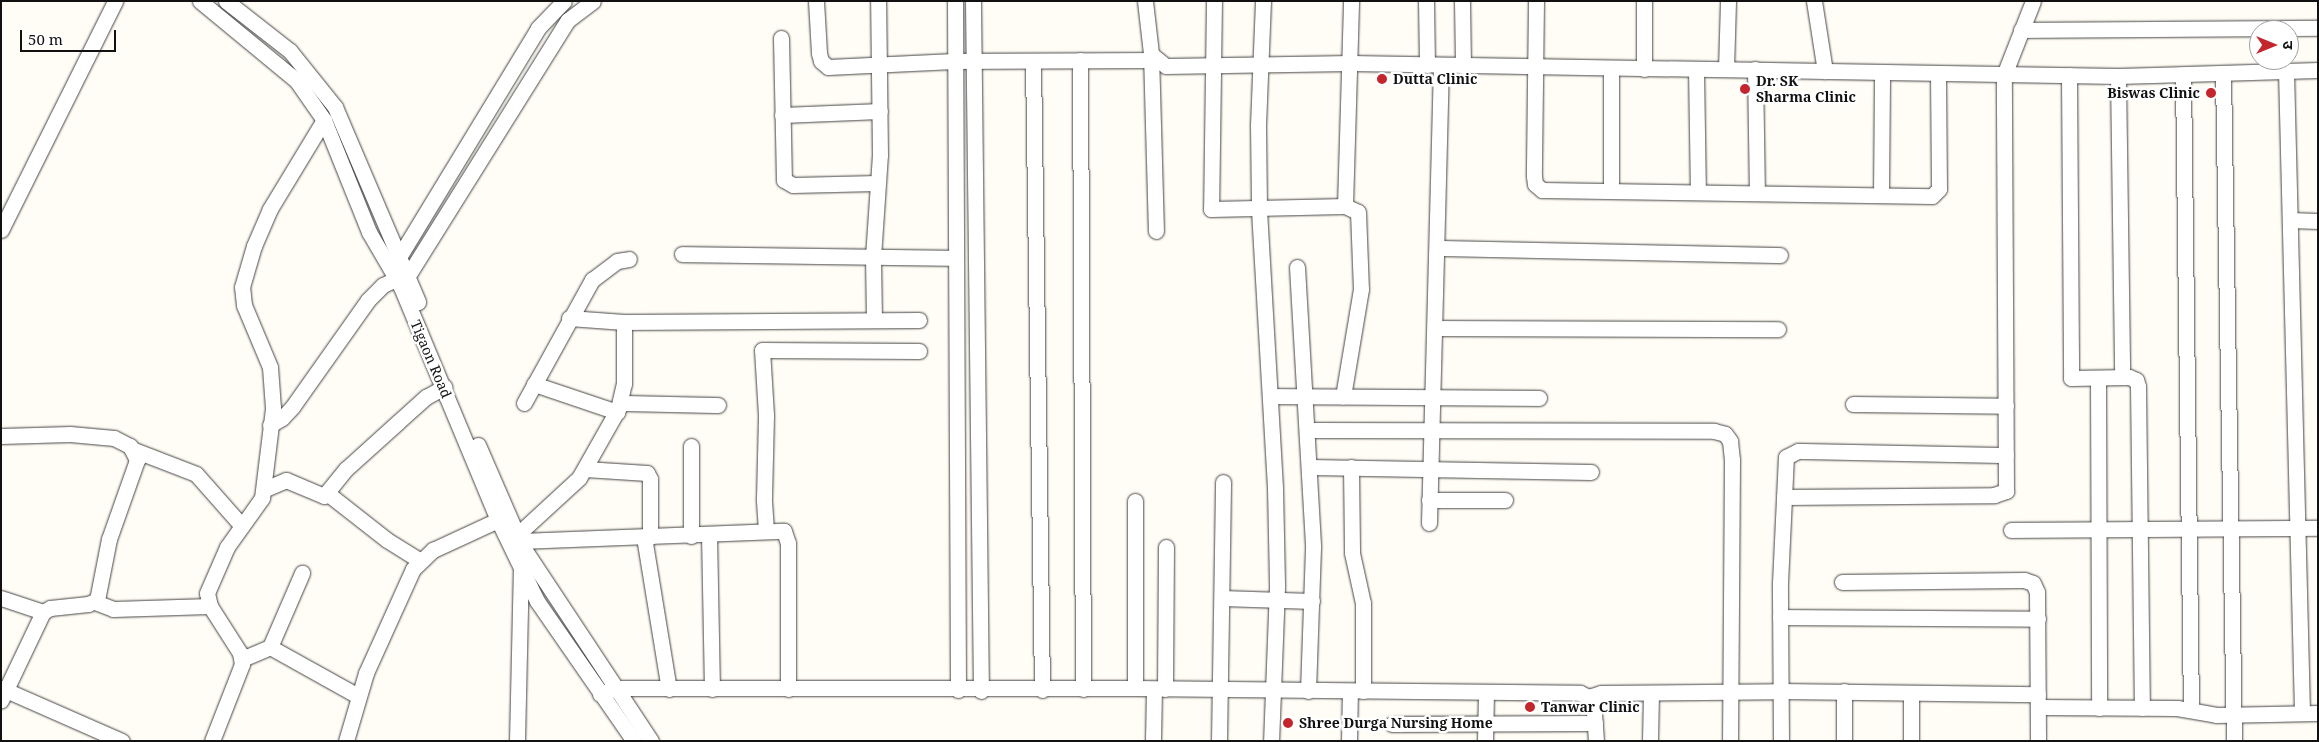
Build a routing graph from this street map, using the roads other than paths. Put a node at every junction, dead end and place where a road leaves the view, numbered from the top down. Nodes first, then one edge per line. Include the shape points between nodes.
1 (115, 1) edge
2 (200, 1) edge
3 (226, 1) edge
4 (564, 1) edge
5 (593, 1) edge
6 (816, 1) edge
7 (878, 1) edge
8 (955, 1) edge
9 (973, 1) edge
10 (1145, 1) edge
11 (1214, 1) edge
12 (1263, 1) edge
13 (1351, 1) edge
14 (1426, 1) edge
15 (1462, 1) edge
16 (1536, 1) edge
17 (1644, 1) edge
18 (1728, 1) edge
19 (1814, 1) edge
20 (2032, 1) edge
21 (2318, 28) edge
22 (2021, 30) junction
23 (781, 38) dead end
24 (1151, 58) junction
25 (1080, 60) junction
26 (954, 61) junction
27 (974, 61) junction
28 (1033, 61) junction
29 (880, 64) junction
30 (1351, 64) junction
31 (1261, 65) junction
32 (1434, 65) junction
33 (1463, 66) junction
34 (1213, 68) junction
35 (1536, 68) junction
36 (1611, 69) junction
37 (1644, 69) junction
38 (1696, 69) junction
39 (1726, 69) junction
40 (1755, 69) junction
41 (2318, 70) edge
42 (1825, 71) junction
43 (2286, 71) junction
44 (1882, 72) junction
45 (1938, 73) junction
46 (2223, 73) junction
47 (2004, 75) junction
48 (2069, 75) junction
49 (2118, 76) junction
50 (2183, 76) junction
51 (880, 111) junction
52 (782, 115) junction
53 (324, 120) junction
54 (878, 183) junction
55 (1611, 190) junction
56 (1698, 192) junction
57 (1757, 193) junction
58 (1881, 194) junction
59 (1345, 206) junction
60 (1259, 210) junction
61 (2290, 220) junction
62 (2318, 221) edge
63 (1, 230) edge
64 (1156, 231) dead end
65 (1437, 248) junction
66 (682, 254) dead end
67 (1780, 255) dead end
68 (873, 257) junction
69 (956, 258) junction
70 (629, 260) dead end
71 (1297, 267) dead end
72 (398, 270) junction
73 (569, 318) junction
74 (874, 320) junction
75 (920, 320) dead end
76 (624, 322) junction
77 (1435, 328) junction
78 (1778, 329) dead end
79 (919, 351) dead end
80 (2122, 377) junction
81 (2098, 378) junction
82 (534, 384) junction
83 (444, 387) junction
84 (1270, 396) junction
85 (1306, 396) junction
86 (1343, 396) junction
87 (1432, 396) junction
88 (1540, 398) dead end
89 (524, 403) dead end
90 (1853, 404) dead end
91 (718, 405) dead end
92 (2006, 406) junction
93 (619, 408) junction
94 (270, 425) junction
95 (1308, 430) junction
96 (1431, 432) junction
97 (1, 436) edge
98 (691, 446) dead end
99 (134, 450) junction
100 (2006, 455) junction
101 (1310, 466) junction
102 (1351, 467) junction
103 (1431, 468) junction
104 (585, 469) junction
105 (1591, 472) dead end
106 (1223, 482) dead end
107 (265, 489) junction
108 (327, 493) junction
109 (1784, 498) junction
110 (1429, 500) junction
111 (1505, 500) dead end
112 (1135, 501) dead end
113 (498, 520) junction
114 (1428, 524) dead end
115 (242, 526) junction
116 (2296, 527) junction
117 (2318, 528) edge
118 (766, 530) junction
119 (2011, 530) dead end
120 (2099, 530) junction
121 (2140, 530) junction
122 (2191, 530) junction
123 (2232, 530) junction
124 (709, 534) junction
125 (691, 536) junction
126 (647, 537) junction
127 (1166, 547) dead end
128 (521, 548) junction
129 (419, 560) junction
130 (302, 573) dead end
131 (1842, 582) dead end
132 (1, 598) edge
133 (1222, 598) junction
134 (1276, 600) junction
135 (1312, 601) junction
136 (95, 602) junction
137 (210, 606) junction
138 (43, 612) junction
139 (1780, 617) junction
140 (2038, 619) junction
141 (270, 646) junction
142 (242, 659) junction
143 (616, 688) junction
144 (1135, 688) junction
145 (669, 689) junction
146 (712, 689) junction
147 (1083, 689) junction
148 (1160, 689) junction
149 (788, 690) junction
150 (958, 690) junction
151 (1042, 690) junction
152 (1221, 690) junction
153 (981, 691) junction
154 (1274, 691) junction
155 (1308, 691) junction
156 (1357, 691) junction
157 (1780, 691) junction
158 (1844, 691) junction
159 (3, 692) edge
160 (1486, 692) junction
161 (1730, 693) junction
162 (1911, 693) junction
163 (600, 694) junction
164 (1651, 694) junction
165 (358, 696) junction
166 (1592, 696) junction
167 (2039, 700) junction
168 (2099, 708) junction
169 (2142, 708) junction
170 (2191, 710) junction
171 (2302, 713) junction
172 (2318, 713) edge
173 (2234, 714) junction
174 (1485, 723) junction
175 (1595, 723) junction
176 (1392, 724) dead end
177 (122, 741) edge
178 (212, 741) edge
179 (346, 741) edge
180 (517, 741) edge
181 (634, 741) edge
182 (651, 741) edge
183 (1153, 741) edge
184 (1219, 741) edge
185 (1271, 741) edge
186 (1349, 741) edge
187 (1485, 741) edge
188 (1596, 741) edge
189 (1650, 741) edge
190 (1730, 741) edge
191 (1781, 741) edge
192 (1844, 741) edge
193 (1911, 741) edge
194 (2038, 741) edge
195 (2234, 741) edge

1 - 63 street
2 - 53 street, Tigaon Road via 296,80
3 - 72 street, Tigaon Road via 290,51 322,88 345,127
4 - 72 street via 538,28
5 - 72 street via 568,20
6 - 29 street via 819,53 824,65
7 - 29 street
8 - 26 street
9 - 27 street
10 - 24 street
11 - 34 street
12 - 31 street
13 - 30 street
14 - 32 street
15 - 33 street
16 - 35 street
17 - 37 street
18 - 39 street
19 - 42 street
20 - 22 street
21 - 22 street
22 - 47 street
23 - 52 street
24 - 25 street
24 - 34 street via 1166,66
24 - 64 street
25 - 28 street
25 - 147 street
26 - 27 street
26 - 29 street
26 - 69 street
27 - 28 street
27 - 153 street
28 - 151 street
29 - 51 street
30 - 31 street
30 - 32 street
30 - 59 street
31 - 34 street
31 - 60 street
32 - 33 street
32 - 65 street
33 - 35 street
34 - 60 street via 1209,206 1215,211
35 - 36 street
35 - 55 street via 1535,184 1542,190
36 - 37 street
36 - 55 street
37 - 38 street
38 - 39 street
38 - 56 street
39 - 40 street
40 - 42 street
40 - 57 street
41 - 43 street
42 - 44 street
43 - 46 street
43 - 61 street
44 - 45 street via 1916,67
44 - 58 street
45 - 47 street
45 - 58 street via 1938,192 1922,197
46 - 50 street
46 - 123 street
47 - 48 street
47 - 92 street
48 - 49 street
48 - 81 street via 2071,378
49 - 50 street
49 - 80 street
50 - 122 street
51 - 52 street
51 - 54 street
52 - 54 street via 786,183
53 - 72 street, Tigaon Road via 369,232
53 - 94 street via 270,209 254,246 242,287 244,306 270,367 273,390
54 - 68 street
55 - 56 street
56 - 57 street
57 - 58 street
59 - 60 street
59 - 86 street via 1358,212 1361,276
60 - 84 street
61 - 62 street
61 - 116 street
65 - 67 street
65 - 77 street
66 - 68 street
68 - 69 street
68 - 74 street
69 - 150 street
70 - 73 street via 617,261 599,272
71 - 85 street
72 - 83 street, Tigaon Road
72 - 94 street via 368,300 293,406
72 - 128 street
73 - 76 street
73 - 82 street
74 - 75 street
74 - 76 street
76 - 93 street
77 - 78 street
77 - 87 street
79 - 118 street via 762,350 766,415
80 - 81 street
80 - 121 street via 2133,378 2138,386
81 - 120 street
82 - 89 street
82 - 93 street
83 - 108 street via 426,397 384,434 346,469
83 - 113 street, Tigaon Road
84 - 85 street
84 - 134 street
85 - 86 street
85 - 95 street
86 - 87 street
87 - 88 street
87 - 96 street
90 - 92 street
91 - 93 street
92 - 100 street
93 - 104 street
94 - 107 street
95 - 96 street
95 - 101 street
96 - 103 street
96 - 161 street via 1714,431 1725,434 1730,441 1732,460
97 - 99 street via 88,434 124,442
98 - 125 street
99 - 115 street via 196,474
99 - 136 street via 137,460 134,473 109,539
100 - 109 street via 2007,488 2001,495
100 - 109 street via 1792,452 1785,460
101 - 102 street
101 - 135 street
102 - 103 street
102 - 156 street via 1352,553 1363,603
103 - 105 street
103 - 110 street
104 - 126 street via 647,473 650,479
104 - 128 street
106 - 133 street
107 - 108 street via 286,480 319,496
107 - 115 street via 258,505
108 - 129 street via 387,540
109 - 139 street
110 - 111 street
110 - 114 street
112 - 144 street
113 - 128 street, Tigaon Road
113 - 129 street via 432,550
115 - 137 street via 208,587
116 - 117 street
116 - 123 street
116 - 171 street
118 - 124 street
118 - 149 street via 784,531 788,543
119 - 120 street
120 - 121 street
120 - 168 street
121 - 122 street
121 - 169 street
122 - 123 street
122 - 170 street
123 - 173 street
124 - 125 street
124 - 146 street
125 - 126 street
126 - 128 street
126 - 145 street
127 - 148 street
128 - 143 street, Tigaon Road
128 - 163 street, Tigaon Road via 537,600
128 - 180 street
129 - 165 street via 388,618
130 - 141 street
131 - 140 street via 2028,581 2036,586
132 - 138 street
133 - 134 street
133 - 152 street
134 - 135 street
134 - 154 street
135 - 155 street
136 - 137 street via 113,609
136 - 138 street via 50,608
137 - 142 street
138 - 159 street
139 - 140 street
139 - 157 street
140 - 167 street
141 - 142 street
141 - 165 street
142 - 178 street via 238,680
143 - 145 street
143 - 163 street
143 - 182 street, Tigaon Road
144 - 147 street
144 - 148 street
145 - 146 street
146 - 149 street
147 - 151 street
148 - 152 street
148 - 183 street
149 - 150 street
150 - 153 street
151 - 153 street
152 - 154 street
152 - 184 street
154 - 155 street
154 - 185 street
155 - 156 street
156 - 160 street
156 - 186 street
157 - 158 street
157 - 161 street
157 - 191 street
158 - 162 street
158 - 192 street
159 - 177 street
160 - 166 street via 1580,693
160 - 174 street
161 - 164 street
161 - 190 street
162 - 167 street
162 - 193 street
163 - 181 street, Tigaon Road
164 - 166 street
164 - 189 street
165 - 179 street
166 - 175 street
167 - 168 street
167 - 194 street
168 - 169 street
169 - 170 street
170 - 173 street via 2207,714
171 - 172 street
171 - 173 street
173 - 195 street
174 - 175 street
174 - 176 street
174 - 187 street
175 - 188 street

